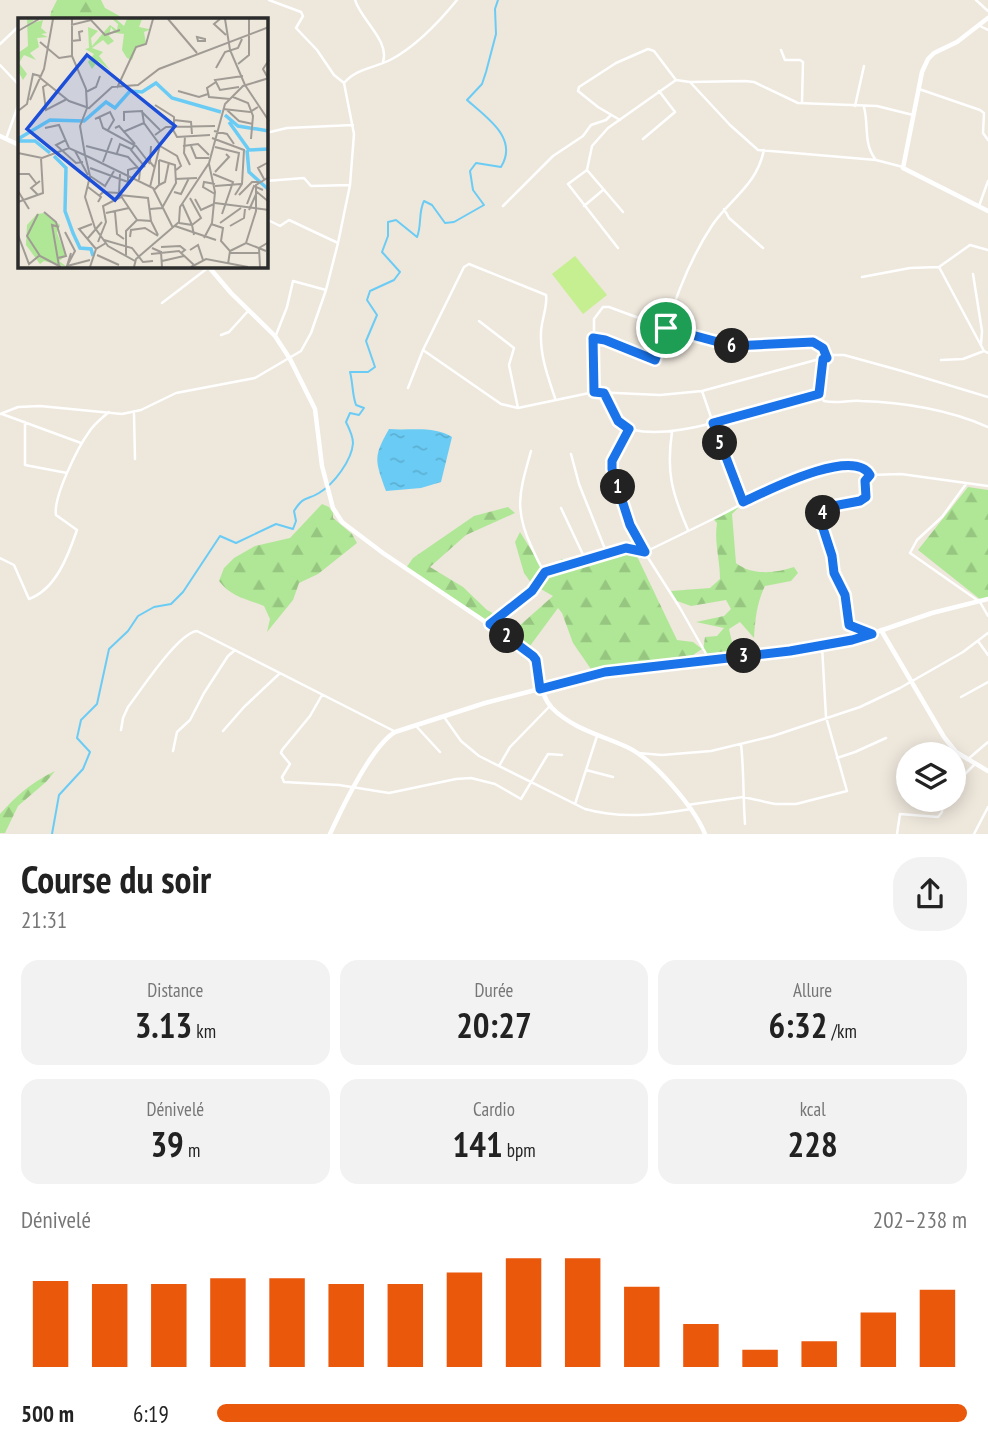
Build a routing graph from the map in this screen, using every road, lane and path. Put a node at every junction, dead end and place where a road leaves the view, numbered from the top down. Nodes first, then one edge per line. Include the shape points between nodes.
1 (269, 0) edge
2 (355, 0) edge
3 (457, 0) edge
4 (976, 0) edge
5 (988, 10) edge
6 (988, 18) edge
7 (980, 26) junction
8 (18, 27) edge
9 (988, 30) edge
10 (0, 44) edge
11 (781, 50) dead end
12 (383, 62) junction
13 (0, 65) edge
14 (864, 66) dead end
15 (676, 80) junction
16 (690, 82) junction
17 (344, 83) junction
18 (18, 84) edge
19 (919, 89) junction
20 (659, 90) junction
21 (802, 102) junction
22 (18, 106) edge
23 (855, 106) junction
24 (864, 107) junction
25 (914, 115) junction
26 (611, 116) junction
27 (620, 120) junction
28 (353, 125) junction
29 (268, 133) edge
30 (0, 136) edge
31 (6, 139) junction
32 (643, 139) dead end
33 (988, 140) edge
34 (18, 145) edge
35 (764, 150) junction
36 (876, 160) junction
37 (903, 168) junction
38 (587, 170) junction
39 (268, 181) edge
40 (988, 181) edge
41 (350, 185) junction
42 (603, 190) junction
43 (503, 206) dead end
44 (584, 206) junction
45 (979, 206) junction
46 (724, 209) junction
47 (988, 211) edge
48 (623, 212) dead end
49 (268, 220) edge
50 (338, 243) junction
51 (618, 248) dead end
52 (763, 248) dead end
53 (988, 250) edge
54 (939, 267) junction
55 (207, 268) edge
56 (209, 268) edge
57 (973, 274) dead end
58 (862, 277) dead end
59 (326, 290) junction
60 (162, 303) dead end
61 (249, 310) junction
62 (479, 321) dead end
63 (666, 328) junction
64 (220, 335) dead end
65 (275, 336) junction
66 (593, 338) junction
67 (981, 344) junction
68 (423, 350) junction
69 (986, 352) edge
70 (825, 358) junction
71 (290, 359) junction
72 (941, 360) dead end
73 (408, 388) dead end
74 (702, 391) junction
75 (594, 392) junction
76 (604, 393) junction
77 (819, 394) junction
78 (988, 397) edge
79 (555, 399) junction
80 (518, 408) junction
81 (109, 412) junction
82 (134, 413) junction
83 (1, 414) edge
84 (25, 422) junction
85 (713, 423) junction
86 (988, 427) edge
87 (629, 429) junction
88 (673, 431) junction
89 (82, 443) junction
90 (531, 451) dead end
91 (571, 454) dead end
92 (135, 459) dead end
93 (67, 472) junction
94 (870, 475) junction
95 (966, 484) junction
96 (988, 486) edge
97 (743, 502) junction
98 (561, 508) dead end
99 (688, 530) junction
100 (645, 552) junction
101 (607, 554) junction
102 (0, 558) edge
103 (586, 561) junction
104 (545, 572) junction
105 (988, 599) edge
106 (980, 602) junction
107 (988, 616) edge
108 (490, 624) junction
109 (881, 630) junction
110 (988, 633) edge
111 (872, 634) junction
112 (978, 642) junction
113 (822, 646) junction
114 (235, 650) junction
115 (988, 655) edge
116 (709, 659) junction
117 (281, 672) junction
118 (911, 681) junction
119 (988, 682) edge
120 (540, 689) junction
121 (322, 695) junction
122 (961, 697) dead end
123 (550, 706) junction
124 (826, 717) junction
125 (444, 718) junction
126 (416, 726) junction
127 (121, 730) dead end
128 (223, 731) dead end
129 (395, 732) junction
130 (597, 736) junction
131 (886, 738) dead end
132 (988, 741) edge
133 (741, 744) junction
134 (173, 751) dead end
135 (440, 752) dead end
136 (639, 753) junction
137 (562, 755) dead end
138 (837, 758) junction
139 (967, 760) junction
140 (974, 765) junction
141 (499, 766) junction
142 (586, 770) junction
143 (988, 771) edge
144 (966, 773) edge
145 (613, 777) dead end
146 (531, 782) junction
147 (354, 788) junction
148 (743, 797) junction
149 (575, 804) junction
150 (689, 807) junction
151 (988, 807) edge
152 (942, 812) edge
153 (986, 814) edge
154 (746, 824) dead end
155 (330, 834) edge
156 (705, 834) edge
157 (897, 834) edge
158 (974, 834) edge

1 - 17 street via 303,14 296,27
2 - 12 street via 383,47
3 - 12 street via 430,30
4 - 5 street
6 - 7 street
7 - 9 street
7 - 19 street via 929,58
8 - 10 street
11 - 21 street via 785,60 803,62
12 - 17 street via 358,71
13 - 18 street
14 - 23 street
15 - 16 street
15 - 20 street
15 - 26 street via 651,49 615,63 577,89
16 - 21 street via 750,82
16 - 35 street via 749,144
17 - 28 street
19 - 25 street
19 - 33 street via 981,110
20 - 27 street
20 - 32 street via 675,112
21 - 23 street
22 - 31 street
23 - 24 street
24 - 25 street
24 - 36 street via 867,142
25 - 37 street
26 - 27 street
26 - 43 street via 591,125
27 - 38 street via 592,146
28 - 29 street
28 - 41 street
30 - 31 street
31 - 34 street
35 - 36 street
35 - 46 street via 750,183
36 - 37 street
37 - 45 street
38 - 42 street
38 - 44 street via 568,186
39 - 41 street via 304,178 311,186
40 - 45 street
41 - 50 street
42 - 44 street
42 - 48 street
44 - 51 street
45 - 47 street
46 - 52 street via 732,222
46 - 63 street via 684,280
49 - 50 street via 280,226 289,220
50 - 59 street
53 - 54 street via 970,245
54 - 58 street
54 - 67 street
55 - 60 street
56 - 61 street
57 - 67 street
59 - 65 street via 293,281
59 - 71 street via 306,343
61 - 64 street via 229,332
61 - 65 street
62 - 80 street via 514,348 509,365
63 - 66 street via 655,360
63 - 66 street via 603,307 594,319
63 - 70 street via 733,346 813,342 821,345
65 - 71 street
66 - 75 street
67 - 69 street
68 - 73 street
68 - 79 street via 469,264 546,295 541,344
68 - 80 street via 501,404
69 - 72 street
70 - 74 street
70 - 77 street
70 - 78 street via 844,355
71 - 82 street via 255,378 176,393
71 - 108 street via 315,409 320,461 337,515 349,528
74 - 76 street via 660,396
74 - 85 street
75 - 76 street
75 - 79 street
76 - 87 street via 618,421
77 - 85 street
77 - 86 street via 827,402 892,404
79 - 80 street
81 - 82 street
81 - 83 street via 25,406
81 - 89 street
82 - 92 street
83 - 84 street
84 - 89 street
84 - 93 street via 25,465
85 - 88 street
85 - 97 street
87 - 88 street
87 - 100 street via 612,469 630,525
88 - 99 street via 671,485
89 - 93 street
90 - 104 street via 519,510 524,531
91 - 101 street
93 - 102 street via 55,511 77,530 55,578 29,599 14,565
94 - 95 street
94 - 97 street via 862,467 810,472
94 - 111 street via 865,481 866,497 828,507 821,522 834,573 845,595 849,625
95 - 96 street
95 - 106 street via 911,553
97 - 99 street
98 - 103 street
99 - 100 street
100 - 101 street via 626,548
100 - 116 street
101 - 103 street
103 - 104 street
104 - 108 street via 532,591
105 - 106 street
106 - 107 street
106 - 109 street
108 - 120 street via 533,656
109 - 111 street
109 - 118 street
110 - 112 street
111 - 113 street
112 - 115 street
112 - 118 street
113 - 116 street
113 - 124 street
114 - 117 street
114 - 127 street via 197,631 189,633 128,707
114 - 134 street via 190,720 177,732
116 - 120 street via 605,672
117 - 121 street
117 - 128 street
118 - 124 street via 875,701
118 - 139 street via 944,737
119 - 122 street
120 - 123 street
120 - 125 street
121 - 129 street
121 - 147 street via 281,752 290,766 282,780
123 - 130 street
123 - 141 street via 510,747
124 - 133 street
124 - 138 street
125 - 126 street
125 - 141 street via 469,749
126 - 129 street
126 - 135 street
129 - 147 street via 375,753
130 - 136 street
130 - 142 street
131 - 138 street
132 - 139 street
133 - 136 street via 684,755
133 - 148 street
136 - 150 street
137 - 146 street via 548,754
138 - 148 street via 847,788 844,793 785,805
139 - 140 street
140 - 143 street
140 - 144 street
141 - 146 street
142 - 145 street
142 - 149 street
146 - 147 street via 521,799 471,778 394,792
146 - 149 street
147 - 155 street
148 - 150 street
148 - 154 street
149 - 150 street via 630,816
150 - 156 street
151 - 153 street
152 - 157 street via 938,817 900,814
153 - 158 street

